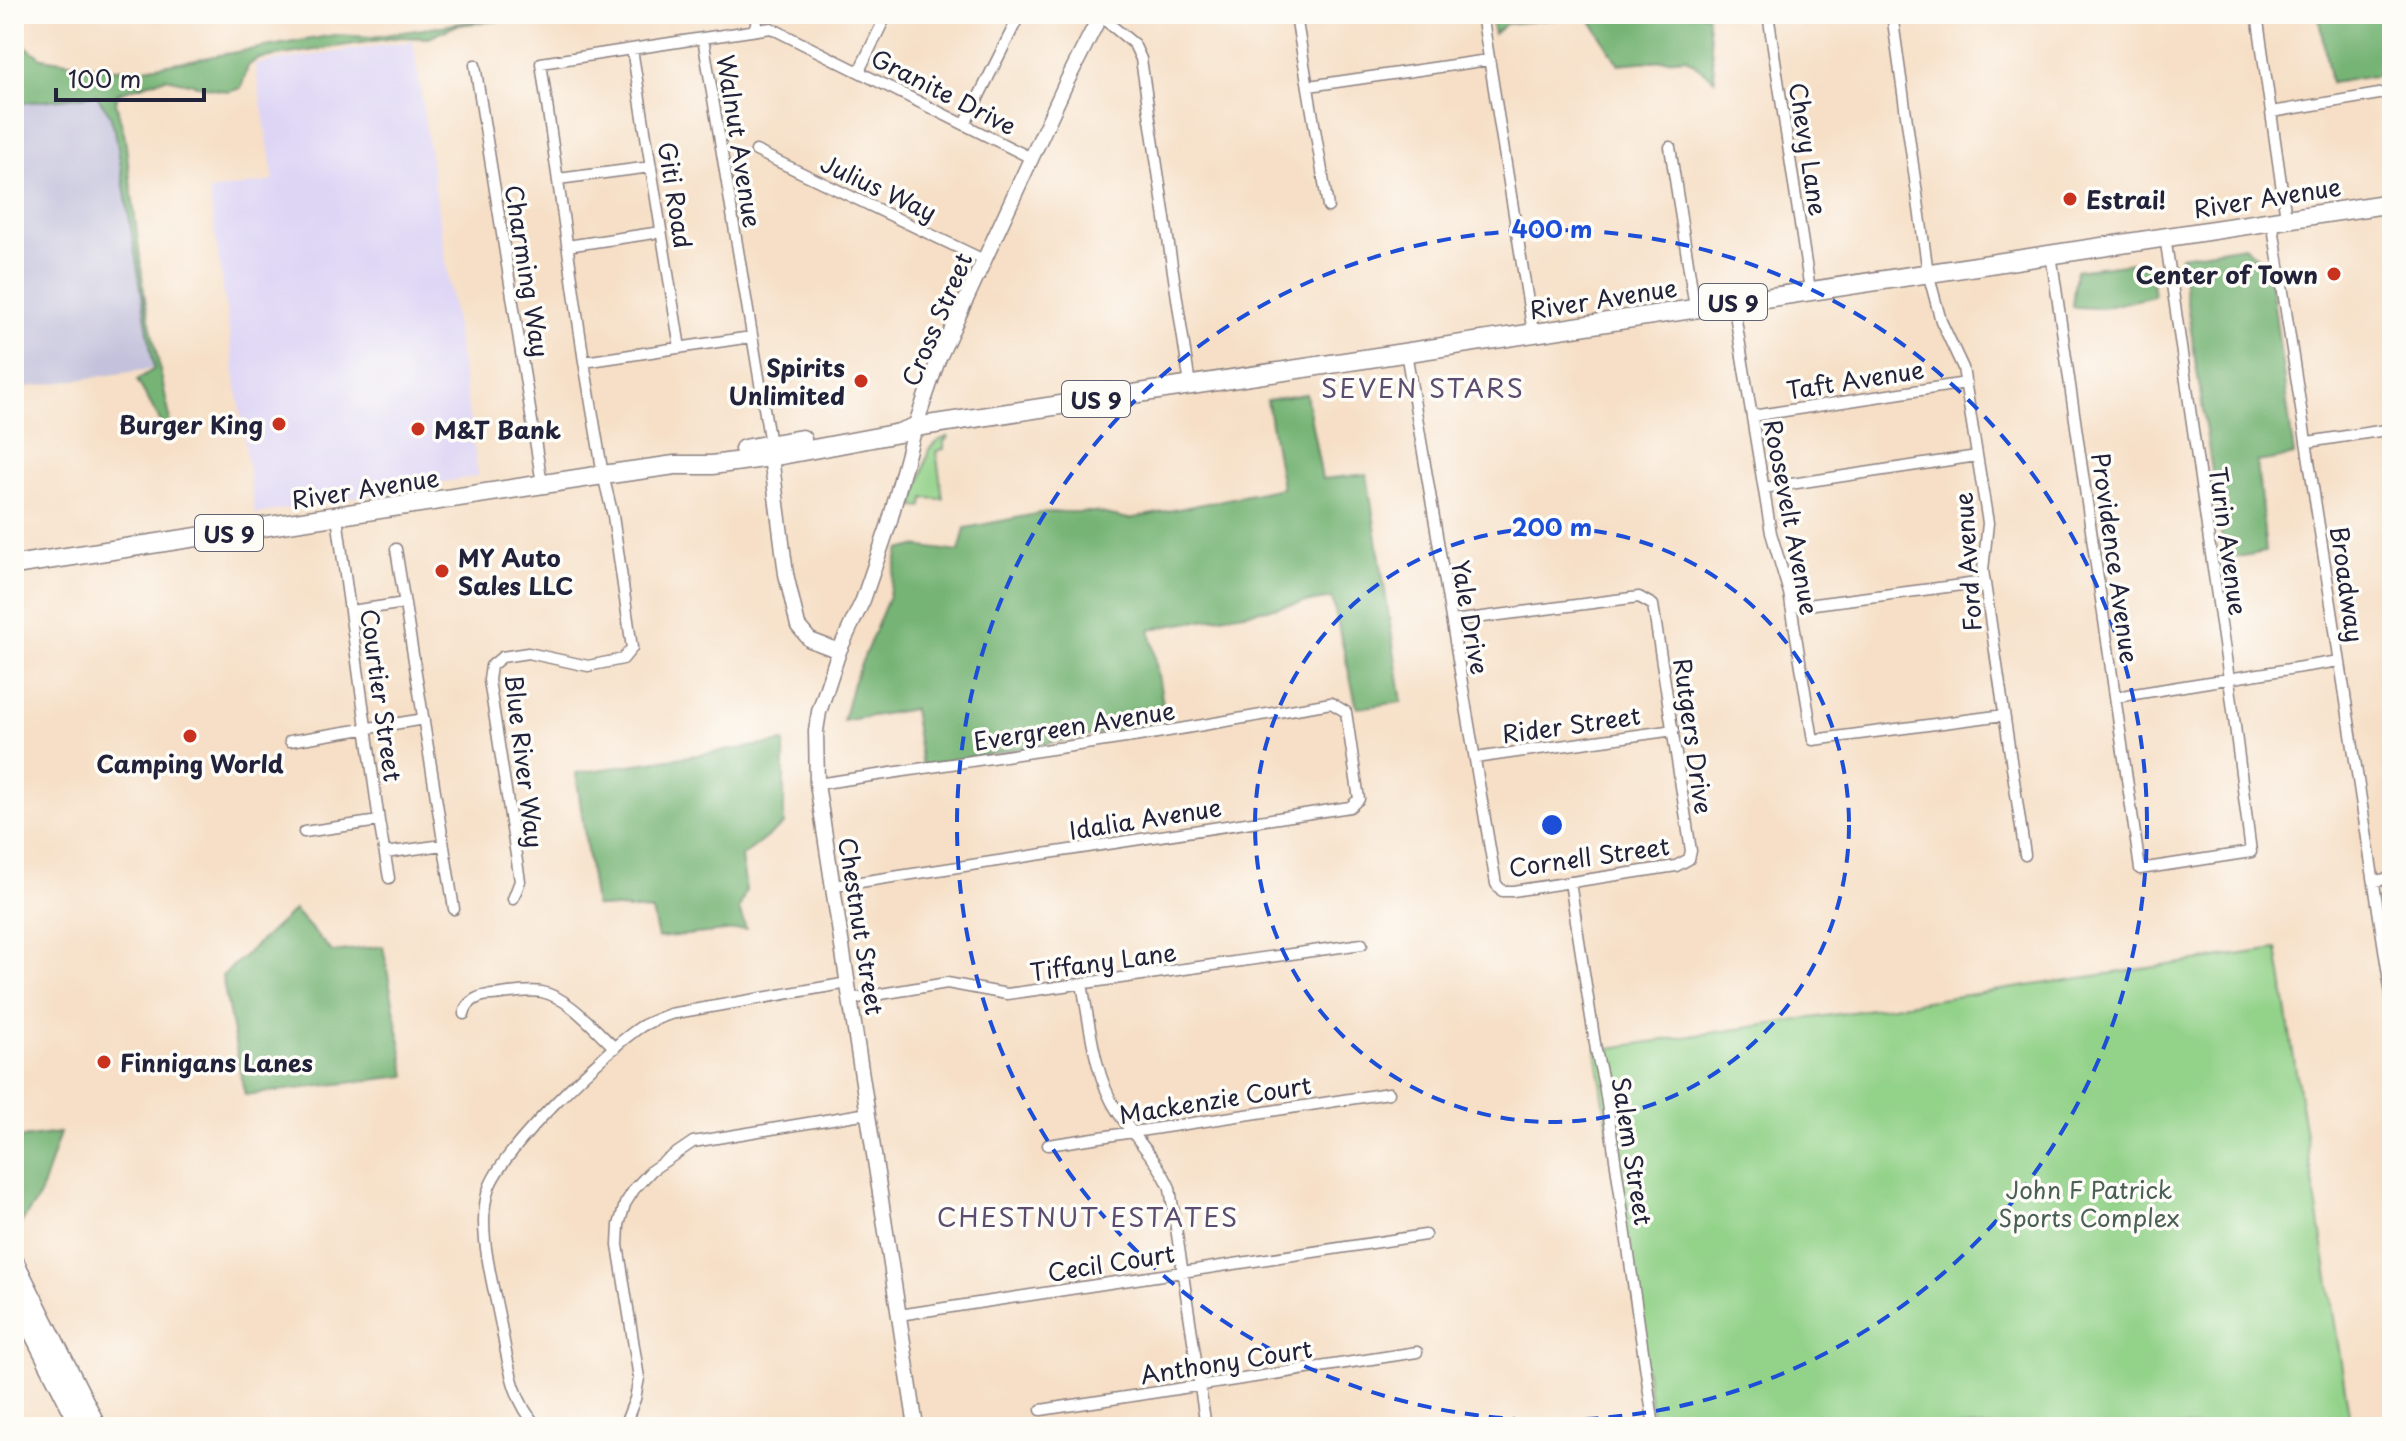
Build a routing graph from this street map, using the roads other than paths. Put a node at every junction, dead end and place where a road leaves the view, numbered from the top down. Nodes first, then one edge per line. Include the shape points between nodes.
1 (759, 14) edge
2 (887, 14) edge
3 (1020, 14) edge
4 (1482, 14) edge
5 (1768, 14) edge
6 (1892, 14) edge
7 (2257, 14) edge
8 (1100, 15) edge
9 (1296, 16) dead end
10 (754, 30) junction
11 (703, 38) junction
12 (632, 49) junction
13 (1488, 60) junction
14 (475, 65) dead end
15 (859, 71) junction
16 (1309, 86) junction
17 (2385, 93) dead end
18 (2272, 112) junction
19 (965, 124) junction
20 (1670, 147) dead end
21 (756, 151) dead end
22 (1031, 158) junction
23 (651, 167) junction
24 (558, 179) junction
25 (2392, 203) edge
26 (1328, 207) dead end
27 (2279, 219) junction
28 (661, 232) junction
29 (2165, 236) junction
30 (567, 246) junction
31 (2051, 254) junction
32 (984, 260) junction
33 (1928, 273) junction
34 (1810, 290) junction
35 (1733, 302) junction
36 (1695, 308) junction
37 (1533, 333) junction
38 (751, 337) junction
39 (680, 348) junction
40 (1406, 352) junction
41 (584, 362) junction
42 (1966, 383) junction
43 (1190, 385) junction
44 (1752, 416) junction
45 (915, 427) junction
46 (2392, 429) edge
47 (2308, 442) junction
48 (770, 451) junction
49 (1977, 456) junction
50 (603, 475) junction
51 (542, 484) junction
52 (1764, 488) junction
53 (337, 517) junction
54 (396, 549) dead end
55 (14, 565) edge
56 (1985, 582) junction
57 (405, 603) junction
58 (1791, 607) junction
59 (351, 611) junction
60 (1452, 621) junction
61 (839, 651) junction
62 (2339, 661) junction
63 (2229, 679) junction
64 (2116, 697) junction
65 (1335, 705) joint
66 (2004, 715) junction
67 (424, 719) junction
68 (367, 730) junction
69 (1674, 730) junction
70 (290, 741) dead end
71 (1475, 758) junction
72 (817, 784) junction
73 (379, 821) junction
74 (304, 832) dead end
75 (443, 845) junction
76 (385, 853) junction
77 (2025, 855) dead end
78 (1685, 862) joint
79 (2140, 869) joint
80 (389, 878) dead end
81 (2392, 878) edge
82 (2374, 881) junction
83 (1570, 882) junction
84 (834, 886) junction
85 (1499, 887) joint
86 (513, 899) dead end
87 (454, 909) dead end
88 (1362, 944) dead end
89 (848, 983) junction
90 (1082, 984) junction
91 (851, 999) junction
92 (2392, 1001) edge
93 (464, 1014) dead end
94 (615, 1048) junction
95 (1389, 1093) dead end
96 (868, 1113) junction
97 (1133, 1132) junction
98 (1048, 1145) dead end
99 (1425, 1235) dead end
100 (14, 1258) edge
101 (1182, 1272) junction
102 (22, 1293) edge
103 (899, 1315) junction
104 (1417, 1352) dead end
105 (1200, 1386) junction
106 (1041, 1410) dead end
107 (81, 1427) edge
108 (97, 1427) edge
109 (538, 1427) edge
110 (624, 1427) edge
111 (916, 1427) edge
112 (1206, 1427) edge
113 (1654, 1427) edge

1 - 10 street
2 - 15 street
3 - 19 street
4 - 13 street
5 - 34 street, Chevy Lane
6 - 33 street, Ford Avenue
7 - 18 street, Broadway
8 - 22 street, Cross Street
8 - 43 street via 1134,44 1141,59
9 - 16 street
10 - 11 street, Granite Drive
10 - 15 street, Granite Drive via 780,31
11 - 12 street, Walnut Avenue
11 - 38 street, Walnut Avenue
12 - 23 street, Giti Road
12 - 24 street, Walnut Avenue via 541,63
13 - 16 street
13 - 37 street
14 - 51 street, Charming Way
15 - 19 street, Granite Drive
16 - 26 street
17 - 18 street
18 - 27 street, Broadway
19 - 22 street, Granite Drive
20 - 36 street
21 - 32 street, Julius Way
22 - 32 street, Cross Street
23 - 24 street
23 - 28 street, Giti Road
24 - 30 street, Walnut Avenue
25 - 27 highway, River Avenue / US 9
27 - 29 highway, River Avenue / US 9
27 - 47 street, Broadway
28 - 30 street
28 - 39 street, Giti Road
29 - 31 highway, River Avenue / US 9
29 - 63 street, Turin Avenue
30 - 41 street, Walnut Avenue
31 - 33 highway, River Avenue / US 9
31 - 64 street, Providence Avenue
32 - 45 street, Cross Street via 938,360
33 - 34 highway, River Avenue / US 9
33 - 42 street, Ford Avenue
34 - 35 highway, River Avenue / US 9
35 - 36 highway, River Avenue / US 9
35 - 44 street, Roosevelt Avenue
36 - 37 highway, River Avenue / US 9
37 - 40 highway, River Avenue / US 9
38 - 39 street
38 - 48 street, Walnut Avenue
39 - 41 street
40 - 43 highway, River Avenue / US 9
40 - 60 street, Yale Drive
41 - 50 street, Walnut Avenue
42 - 44 street, Taft Avenue
42 - 49 street, Ford Avenue
43 - 45 highway, River Avenue / US 9
44 - 52 street, Roosevelt Avenue
45 - 48 highway, River Avenue / US 9 via 899,425
45 - 61 street, Cross Street via 889,524
46 - 47 street
47 - 62 street, Broadway
48 - 50 highway, River Avenue / US 9 via 712,455
48 - 61 street via 795,618 810,640
49 - 52 street
49 - 56 street, Ford Avenue via 1988,523
50 - 51 highway, River Avenue / US 9
50 - 86 street, Blue River Way via 632,640 629,654 580,666 528,653 502,657 489,672 520,881
51 - 53 highway, River Avenue / US 9
52 - 58 street, Roosevelt Avenue
53 - 55 highway, River Avenue / US 9
53 - 59 street, Courtier Street
54 - 57 street
56 - 58 street
56 - 66 street, Ford Avenue
57 - 59 street
57 - 67 street
58 - 66 street, Roosevelt Avenue via 1813,740
59 - 68 street, Courtier Street
60 - 69 street, Rutgers Drive via 1639,597 1656,613
60 - 71 street, Yale Drive
61 - 72 street, Chestnut Street via 818,722
62 - 63 street
62 - 82 street, Broadway
63 - 64 street
63 - 79 street, Turin Avenue via 2251,852
64 - 79 street, Providence Avenue
65 - 72 street, Evergreen Avenue
65 - 84 street, Idalia Avenue via 1346,712 1352,735 1359,799 1350,807
66 - 77 street, Ford Avenue
67 - 68 street
67 - 75 street
68 - 70 street
68 - 73 street, Courtier Street
69 - 71 street, Rider Street
69 - 78 street, Rutgers Drive via 1691,851
71 - 85 street, Yale Drive
72 - 84 street, Chestnut Street
73 - 74 street
73 - 76 street, Courtier Street
75 - 76 street
75 - 87 street
76 - 80 street, Courtier Street
78 - 83 street, Cornell Street
81 - 82 street
82 - 92 street, Broadway
83 - 85 street, Cornell Street via 1513,891
83 - 113 street, Salem Street
84 - 89 street, Chestnut Street
88 - 90 street, Tiffany Lane
89 - 91 street, Chestnut Street
89 - 94 street via 670,1014
90 - 91 street, Tiffany Lane via 1007,994 947,983
90 - 97 street via 1103,1078 1116,1110
91 - 96 street, Chestnut Street
93 - 94 street via 465,1007 484,995 541,991 563,1002
94 - 109 street via 499,1167 487,1197 484,1230 509,1367 524,1410
95 - 97 street, Mackenzie Court
96 - 103 street, Chestnut Street
96 - 110 street via 693,1142 635,1188 625,1204 618,1245 639,1378
97 - 98 street, Mackenzie Court
97 - 101 street via 1170,1188
99 - 101 street, Cecil Court
100 - 102 highway
101 - 103 street, Cecil Court
101 - 105 street
102 - 107 highway
102 - 108 highway
103 - 111 street, Chestnut Street
104 - 105 street, Anthony Court
105 - 106 street, Anthony Court
105 - 112 street

